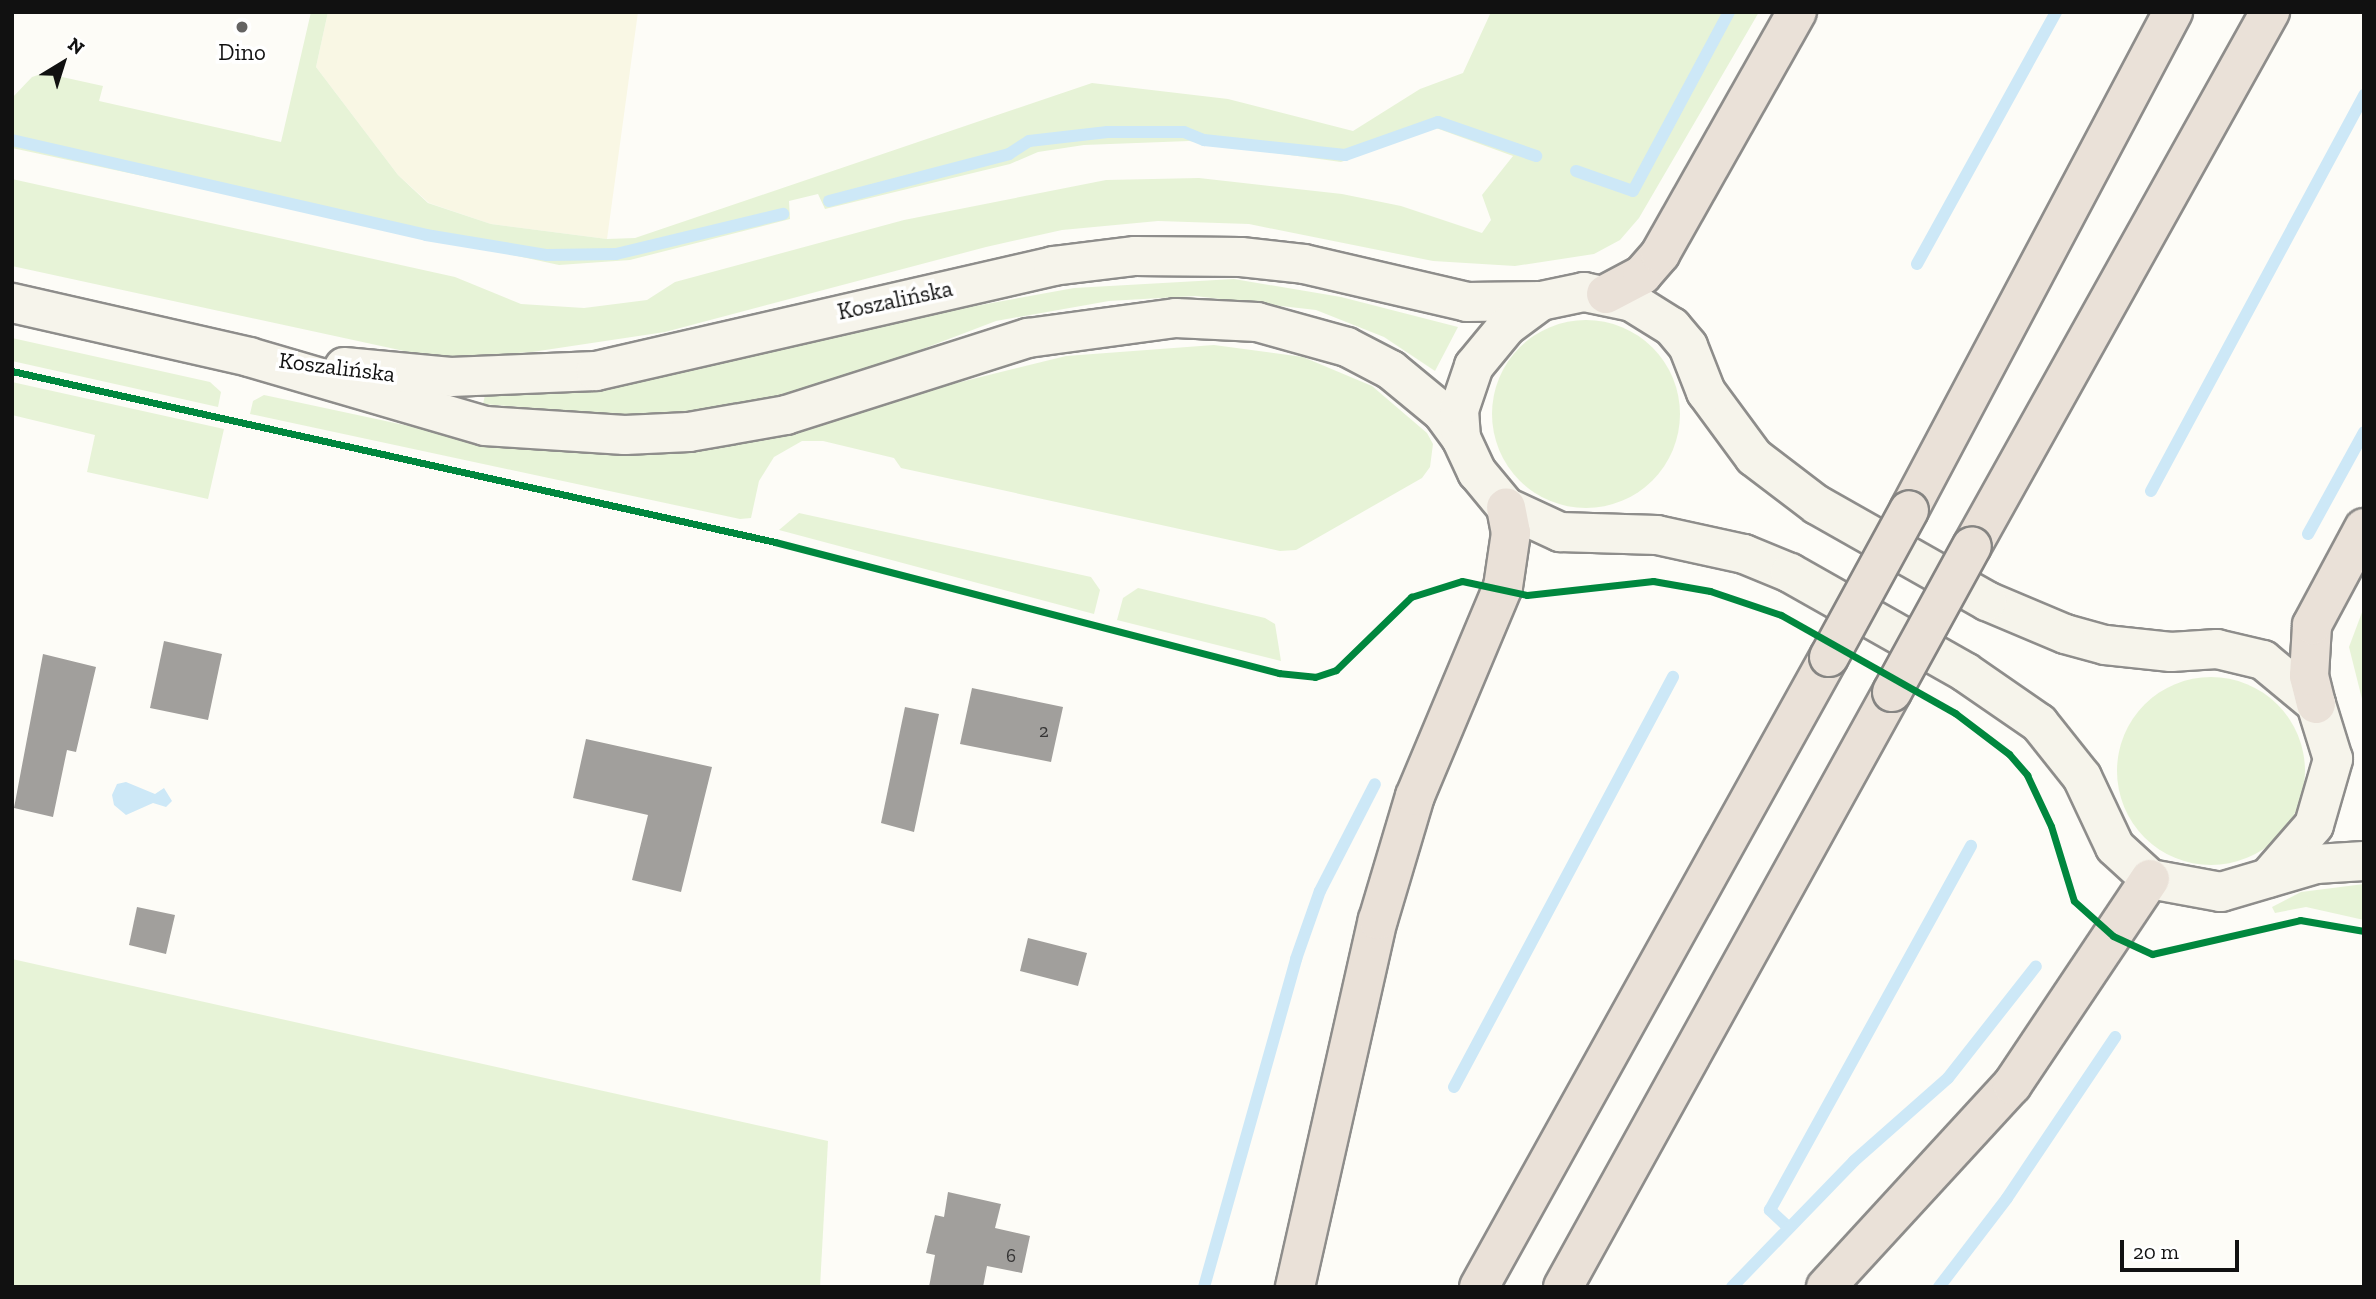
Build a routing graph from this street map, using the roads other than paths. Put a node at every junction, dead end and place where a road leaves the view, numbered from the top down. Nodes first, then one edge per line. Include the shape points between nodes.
1 (1797, 12) edge
2 (2174, 12) edge
3 (2270, 12) edge
4 (1606, 294) junction
5 (1541, 301) junction
6 (12, 303) edge
7 (249, 357) junction
8 (1461, 438) junction
9 (1506, 507) junction
10 (2364, 528) edge
11 (2320, 712) junction
12 (2364, 755) edge
13 (2364, 861) edge
14 (2268, 878) junction
15 (2150, 879) junction
16 (1296, 1287) edge
17 (1479, 1287) edge
18 (1563, 1287) edge
19 (1826, 1287) edge

1 - 4 highway via 1660,254 1642,275
2 - 17 highway, bridge via 1829,657
3 - 18 highway, bridge
4 - 5 main road via 1563,294
4 - 11 main road via 1654,313 1672,327 1697,363 1706,392 1730,430 1777,479 1817,505 2025,620 2105,645 2243,653 2284,674
5 - 7 main road, Koszalińska via 1468,302 1304,264 1241,257 1135,256 1053,267 786,324 655,360 549,377 407,375
5 - 8 main road via 1507,326 1474,366 1461,400
6 - 7 main road, Koszalińska
7 - 8 main road, Koszalińska via 485,426 625,435 689,432 786,415 1055,334 1176,318 1256,322 1296,330 1382,365 1424,396
8 - 9 main road via 1477,472
9 - 15 main road via 1560,532 1657,535 1744,554 1790,573 1931,652 2012,700 2039,723 2082,777 2115,846
9 - 16 highway via 1511,533 1503,586 1415,796 1378,920
10 - 11 highway via 2312,625 2309,676
11 - 12 main road
11 - 14 main road via 2333,759 2323,804 2300,844
13 - 14 main road via 2316,864
14 - 15 main road via 2246,888 2203,892
15 - 19 highway via 2012,1085

